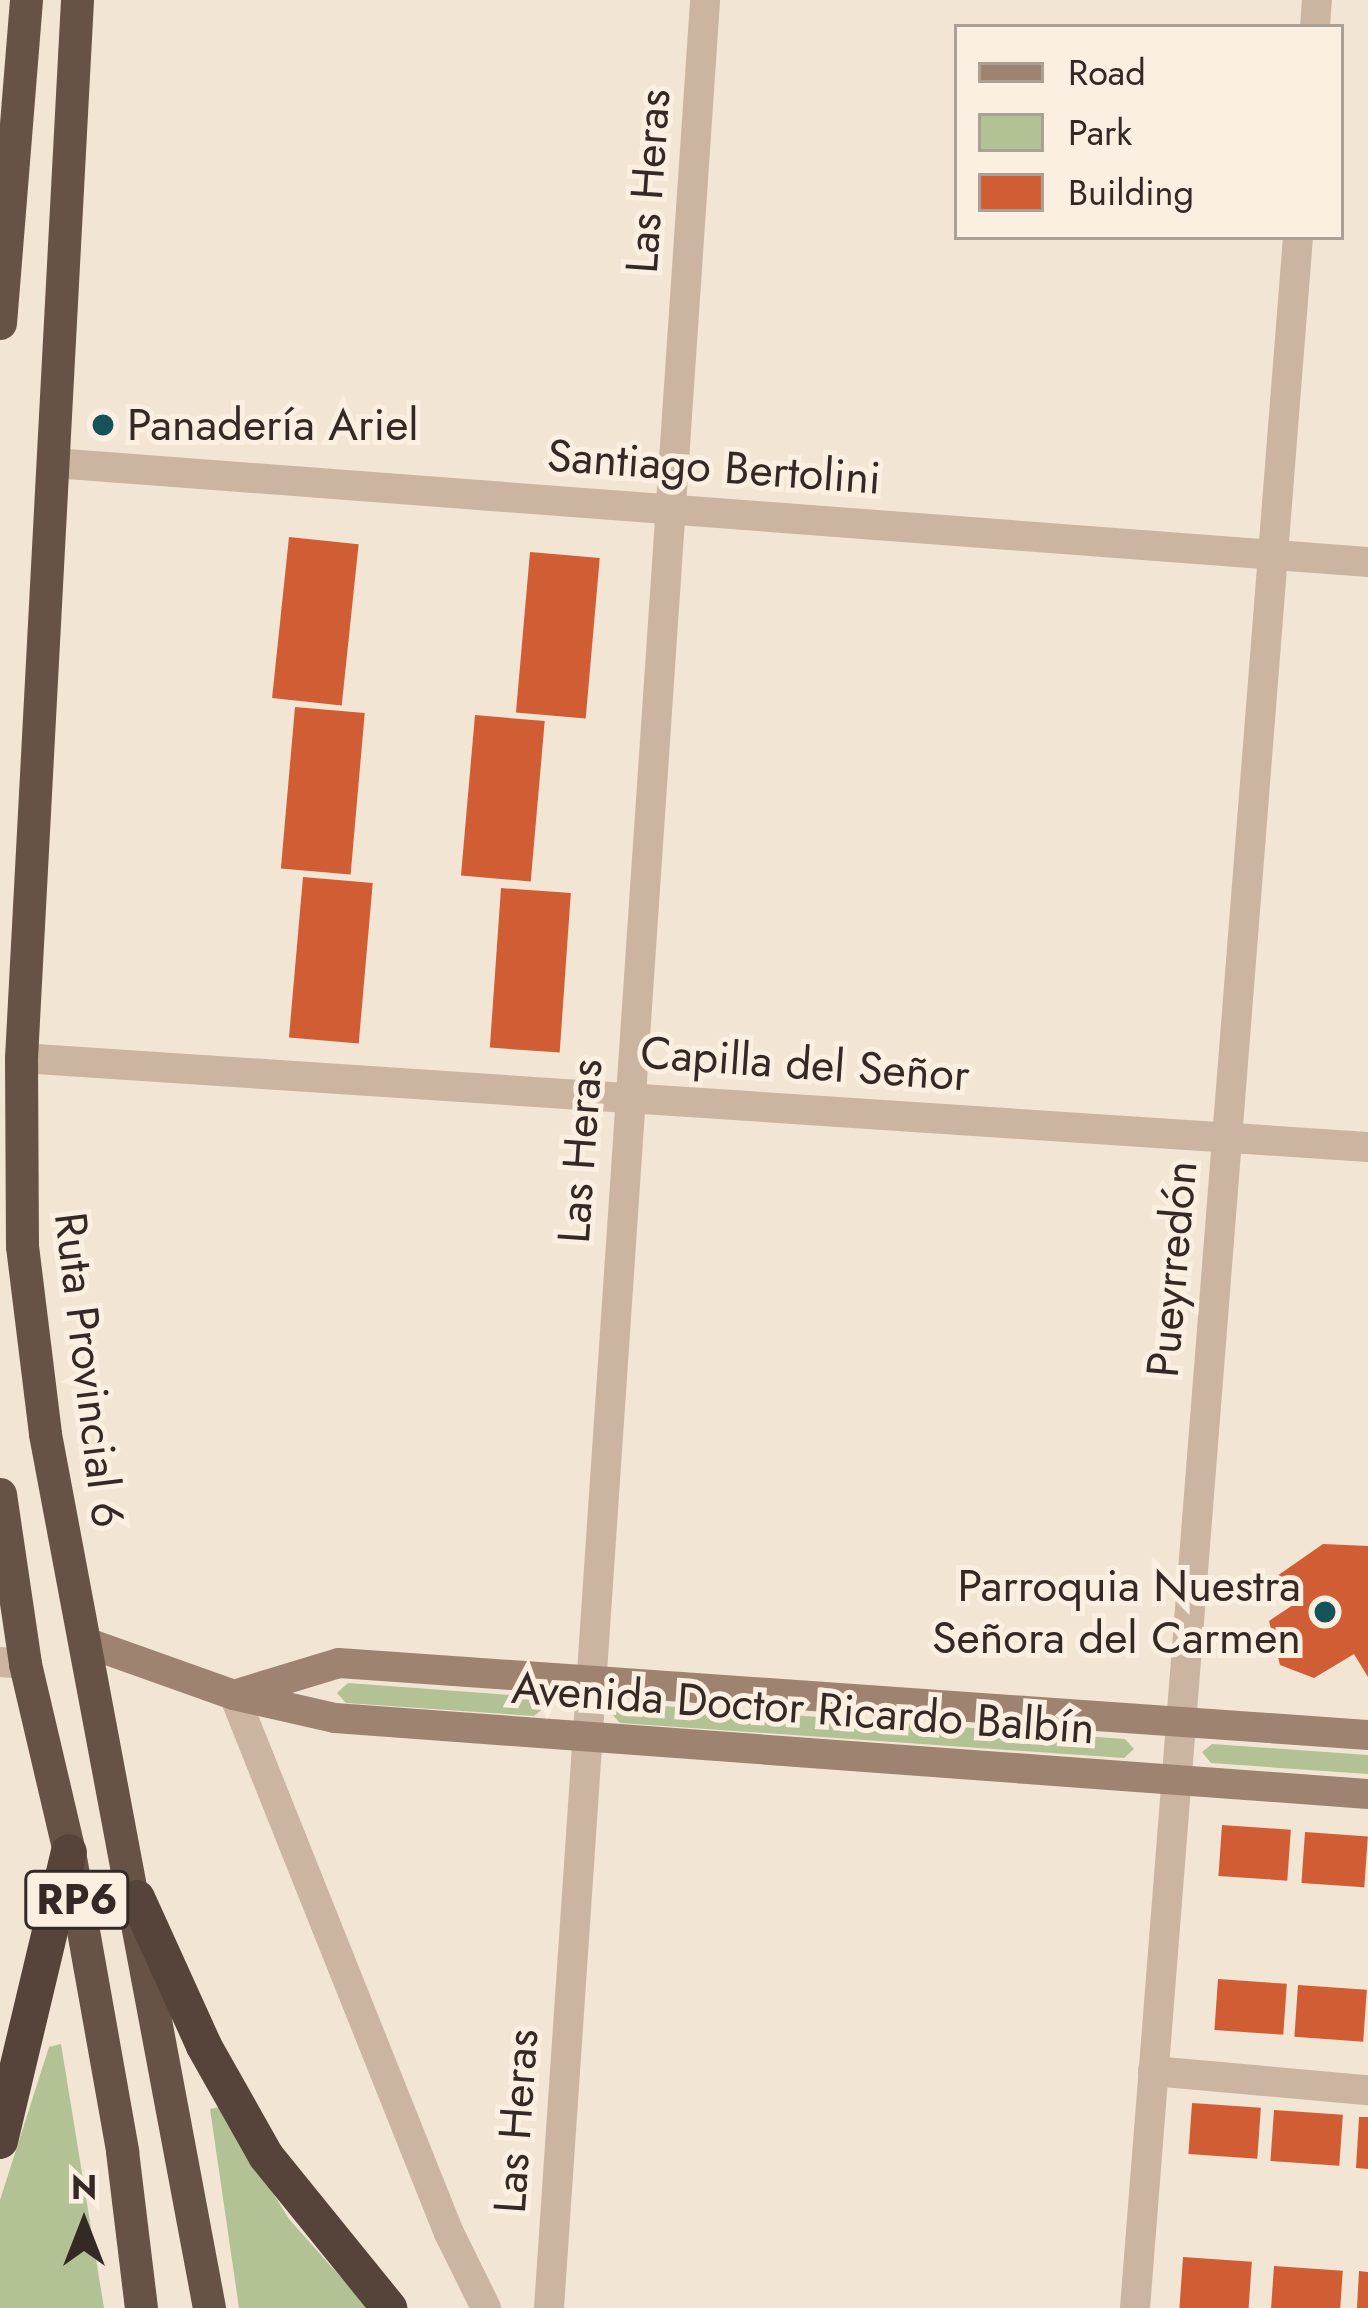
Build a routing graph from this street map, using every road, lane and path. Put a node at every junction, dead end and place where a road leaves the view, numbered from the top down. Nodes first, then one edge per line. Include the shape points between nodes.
1 (26, 0) edge
2 (77, 0) edge
3 (705, 0) edge
4 (1298, 240) edge
5 (0, 323) edge
6 (54, 463) junction
7 (670, 509) junction
8 (1273, 554) junction
9 (1368, 562) edge
10 (21, 1058) junction
11 (628, 1097) junction
12 (1227, 1136) junction
13 (1368, 1147) edge
14 (0, 1494) edge
15 (85, 1642) junction
16 (12, 1663) edge
17 (591, 1681) junction
18 (234, 1695) junction
19 (1181, 1720) junction
20 (1368, 1735) edge
21 (587, 1737) junction
22 (1176, 1780) junction
23 (1368, 1794) edge
24 (69, 1852) junction
25 (137, 1898) junction
26 (1154, 2071) junction
27 (1368, 2090) edge
28 (0, 2141) edge
29 (141, 2308) edge
30 (209, 2308) edge
31 (388, 2308) edge
32 (488, 2308) edge
33 (549, 2308) edge
34 (1135, 2308) edge

1 - 5 highway
2 - 6 highway, Ruta Provincial 6 / RP6
3 - 7 street, Las Heras
4 - 8 street, Pueyrredón
6 - 7 street, Santiago Bertolini
6 - 10 highway, Ruta Provincial 6 / RP6
7 - 8 street, Santiago Bertolini
7 - 11 street, Las Heras
8 - 9 street, Santiago Bertolini
8 - 12 street, Pueyrredón
10 - 11 street, Capilla del Señor
10 - 15 highway, Ruta Provincial 6 / RP6 via 22,1246 45,1434
11 - 12 street, Capilla del Señor
11 - 17 street, Las Heras
12 - 13 street, Capilla del Señor
12 - 19 street, Pueyrredón
14 - 16 highway, RP6
15 - 18 main road, Avenida Doctor Ricardo Balbín
15 - 25 highway, Ruta Provincial 6 / RP6
16 - 24 highway, RP6
17 - 18 main road, Avenida Doctor Ricardo Balbín via 338,1663
17 - 19 main road, Avenida Doctor Ricardo Balbín
17 - 21 street, Las Heras
18 - 21 main road, Avenida Doctor Ricardo Balbín via 335,1718
18 - 32 street via 449,2233
19 - 20 main road, Avenida Doctor Ricardo Balbín
19 - 22 street, Pueyrredón
21 - 22 main road, Avenida Doctor Ricardo Balbín
21 - 33 street, Las Heras
22 - 23 main road, Avenida Doctor Ricardo Balbín
22 - 26 street, Pueyrredón
24 - 28 highway
24 - 29 highway, RP6
25 - 30 highway, Ruta Provincial 6 / RP6
25 - 31 highway via 256,2138
26 - 27 street
26 - 34 street, Pueyrredón

